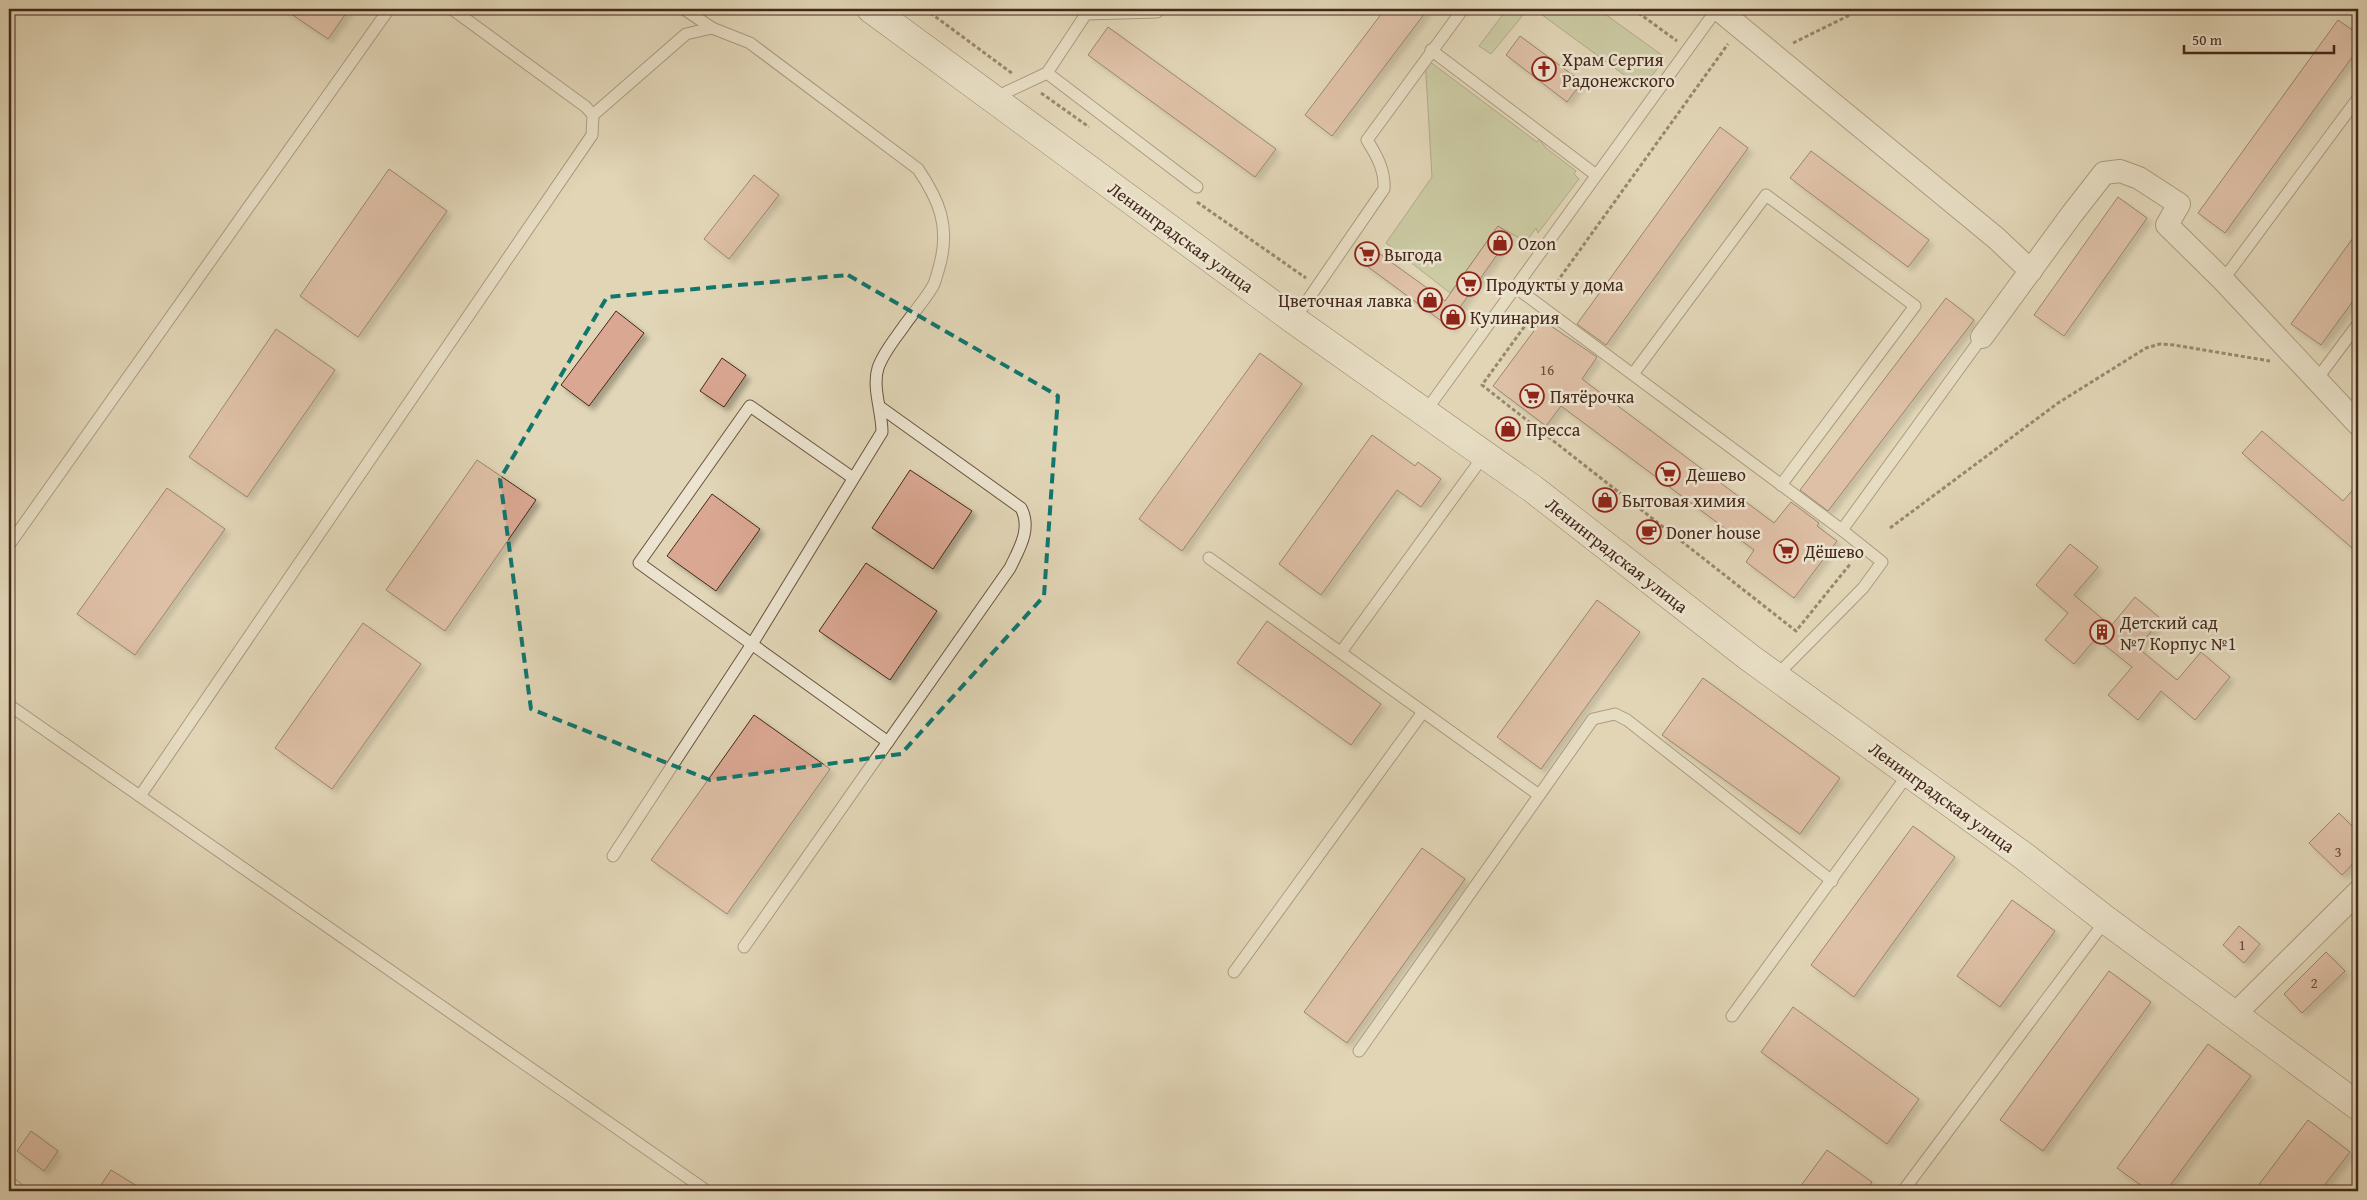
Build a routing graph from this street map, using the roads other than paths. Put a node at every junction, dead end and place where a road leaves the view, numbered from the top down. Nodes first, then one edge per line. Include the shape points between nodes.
1 (389, 9) edge
2 (452, 9) edge
3 (684, 9) edge
4 (871, 9) edge
5 (1160, 9) edge
6 (1462, 9) edge
7 (1718, 9) edge
8 (712, 28) junction
9 (1431, 50) junction
10 (1046, 73) junction
11 (2358, 98) edge
12 (992, 99) junction
13 (593, 115) junction
14 (1596, 175) junction
15 (1197, 186) dead end
16 (2031, 271) junction
17 (2223, 280) junction
18 (1515, 287) junction
19 (1294, 320) junction
20 (2358, 324) edge
21 (1982, 337) joint
22 (1634, 374) junction
23 (2317, 379) junction
24 (880, 406) junction
25 (1425, 412) junction
26 (2358, 424) edge
27 (1485, 454) junction
28 (853, 478) junction
29 (1781, 485) junction
30 (1842, 530) junction
31 (9, 545) edge
32 (1209, 558) dead end
33 (752, 644) junction
34 (1341, 652) junction
35 (1776, 676) junction
36 (9, 705) edge
37 (1423, 712) junction
38 (888, 742) junction
39 (1909, 773) junction
40 (140, 796) junction
41 (1539, 796) junction
42 (613, 856) dead end
43 (1832, 880) junction
44 (2358, 892) edge
45 (2106, 920) junction
46 (744, 947) dead end
47 (1234, 972) dead end
48 (2235, 1014) junction
49 (1732, 1016) dead end
50 (1359, 1051) dead end
51 (2358, 1106) edge
52 (695, 1188) edge
53 (9, 1189) edge
54 (12, 1191) edge
55 (707, 1191) edge
56 (1903, 1191) edge

1 - 31 lane
2 - 13 lane
3 - 8 lane
4 - 12 street, Ленинградская улица
5 - 10 lane via 1158,12 1086,14
6 - 9 lane
7 - 14 lane
7 - 16 street via 1996,238
8 - 13 lane via 686,34
8 - 24 lane via 750,43 918,169 933,190 945,233 944,247 933,285 878,368 876,384
9 - 14 lane
9 - 19 lane via 1367,140 1379,160 1384,189
10 - 12 lane
10 - 15 lane
11 - 17 lane
12 - 19 street, Ленинградская улица
13 - 40 lane via 592,135
14 - 18 lane
16 - 17 street via 2104,173 2120,171 2139,178 2179,204 2167,226
16 - 21 street
17 - 23 street
18 - 22 lane
18 - 25 lane
19 - 25 street, Ленинградская улица
20 - 23 lane
21 - 30 lane
22 - 29 lane
22 - 29 lane via 1766,195 1915,306
23 - 26 street
24 - 28 lane via 882,432
24 - 38 lane via 1021,508 1026,517 1024,536 1010,568
25 - 27 street, Ленинградская улица
27 - 34 lane
27 - 35 street, Ленинградская улица
28 - 33 lane
28 - 33 lane via 750,406 638,563
29 - 30 lane
30 - 35 lane via 1882,562 1863,588
32 - 34 lane
33 - 38 lane
33 - 42 lane
34 - 37 lane
35 - 39 street, Ленинградская улица
36 - 40 lane
37 - 41 lane
37 - 47 lane
38 - 46 lane
39 - 43 lane
39 - 45 street, Ленинградская улица
40 - 52 lane
41 - 43 lane via 1593,719 1616,714
41 - 50 lane
43 - 49 lane
44 - 48 street
45 - 48 street, Ленинградская улица
45 - 56 lane
48 - 51 street, Ленинградская улица
52 - 55 lane
53 - 54 street

